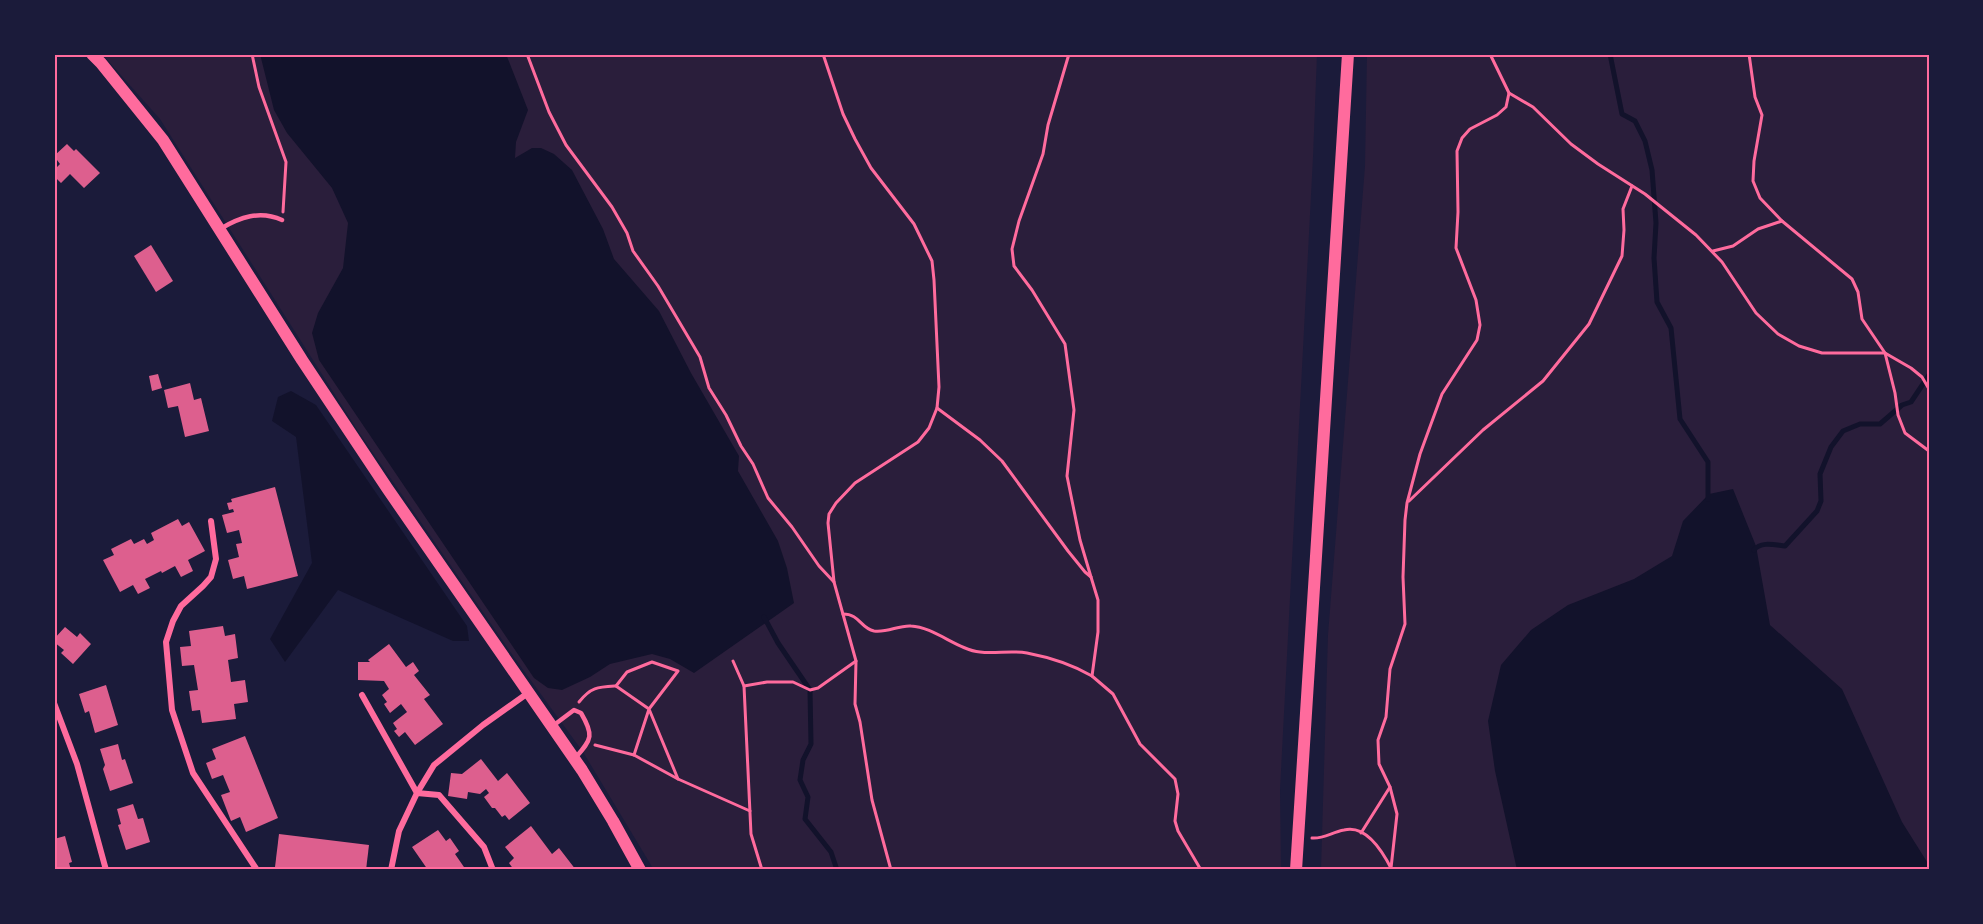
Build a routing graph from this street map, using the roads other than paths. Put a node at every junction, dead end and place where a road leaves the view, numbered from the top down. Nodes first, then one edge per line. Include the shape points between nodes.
1 (92, 54) edge
2 (1348, 54) edge
3 (282, 220) road end
4 (219, 230) junction
5 (211, 521) dead end
6 (528, 693) junction
7 (362, 695) dead end
8 (54, 703) edge
9 (551, 727) junction
10 (574, 759) junction
11 (417, 793) junction
12 (106, 870) edge
13 (257, 870) edge
14 (391, 870) edge
15 (493, 870) edge
16 (640, 870) edge
17 (1296, 870) edge

1 - 4 main road via 163,140
2 - 17 main road
3 - 4 lane via 272,216 249,217
4 - 6 main road via 302,360
5 - 13 street via 216,559 211,577 181,606 166,642 172,710 193,773
6 - 9 main road
6 - 11 street via 434,765
7 - 11 street
8 - 12 street via 77,764
9 - 10 main road
9 - 10 lane via 574,710 581,713 591,729 588,743
10 - 16 main road
11 - 14 street via 399,831
11 - 15 street via 439,795 484,848

